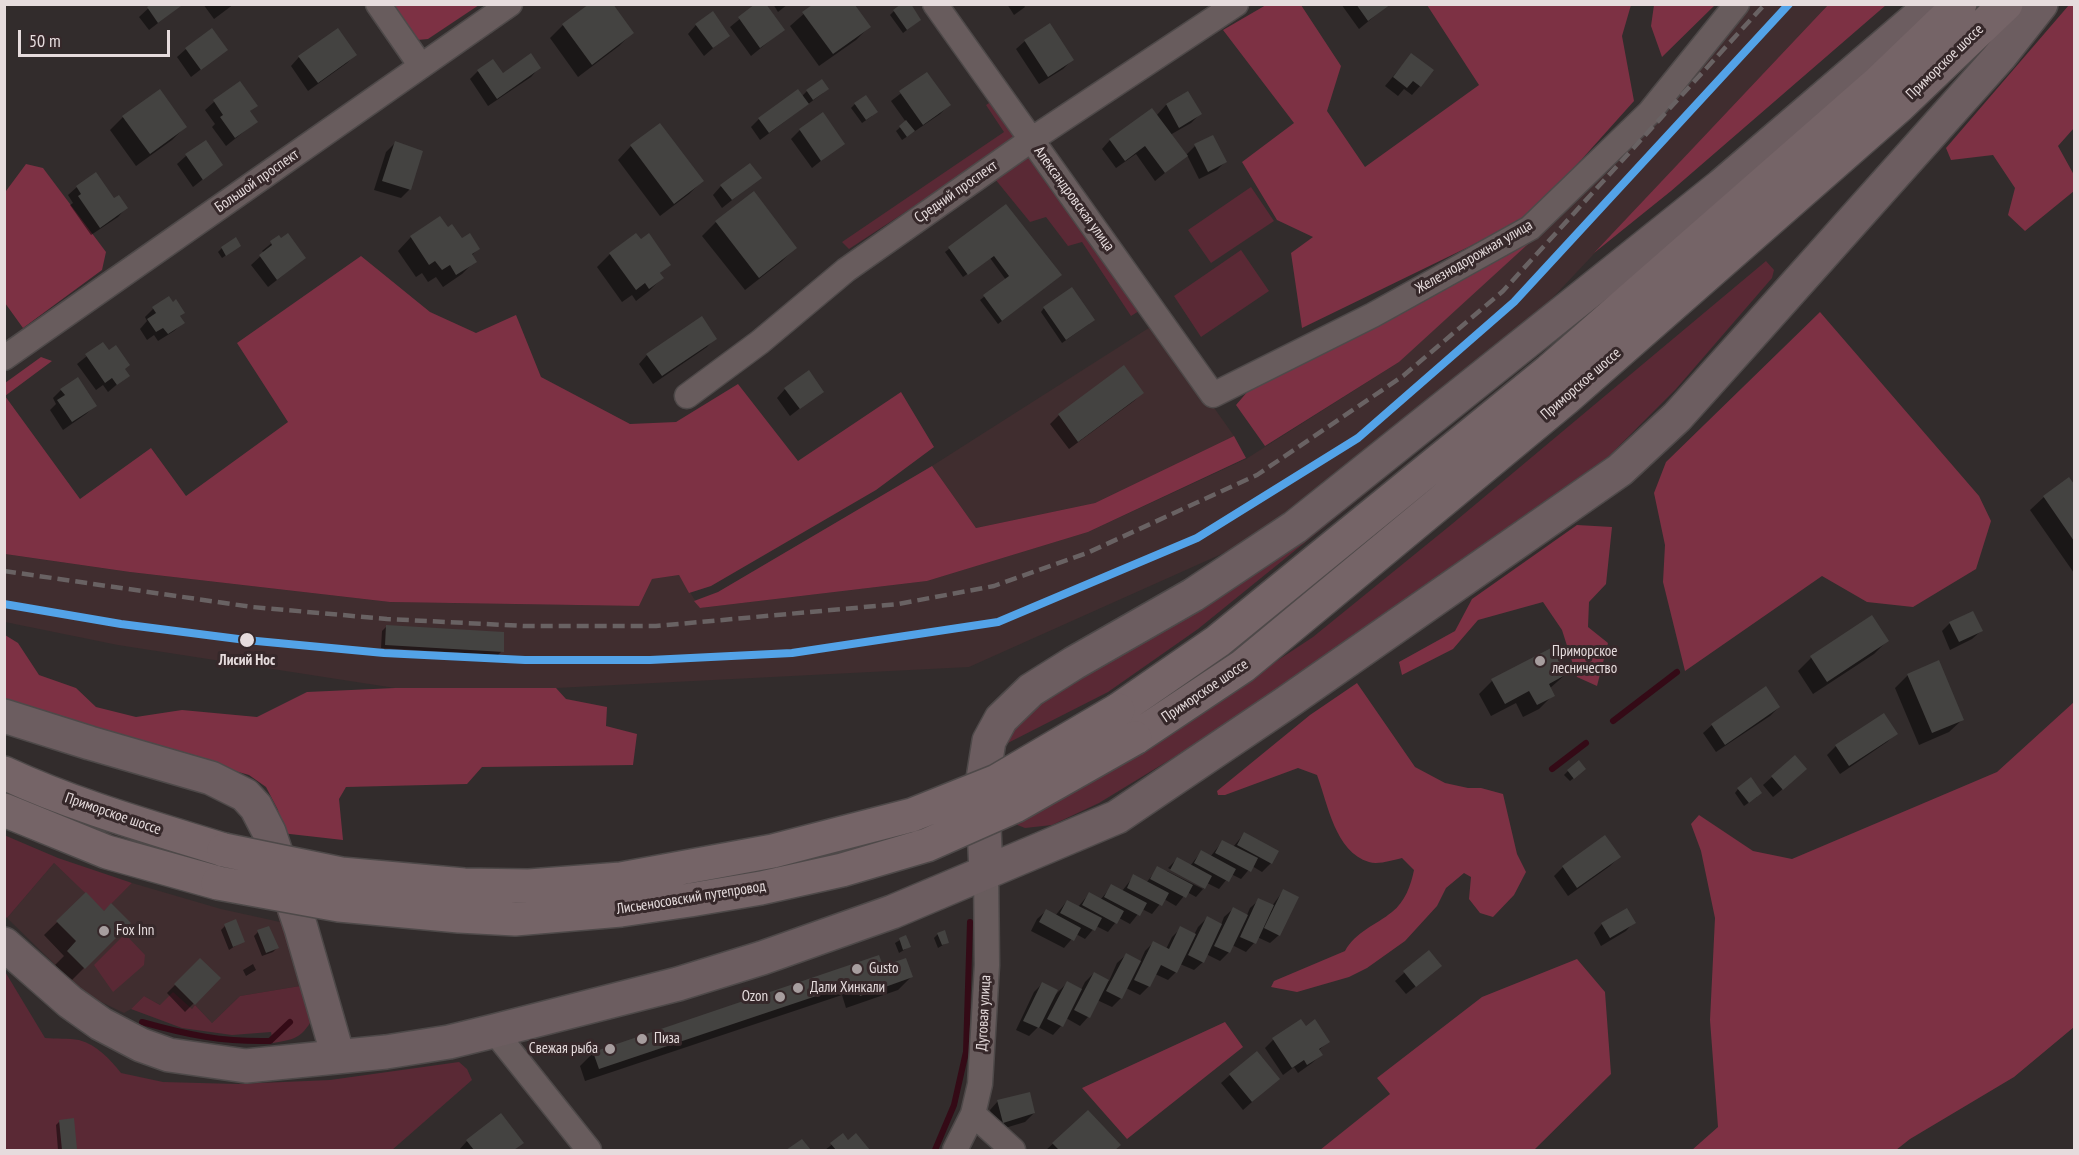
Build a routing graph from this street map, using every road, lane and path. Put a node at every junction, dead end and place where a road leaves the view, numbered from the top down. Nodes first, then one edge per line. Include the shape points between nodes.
1 (378, 4) edge
2 (510, 4) edge
3 (935, 4) edge
4 (1236, 4) edge
5 (1737, 4) edge
6 (1934, 4) edge
7 (1960, 4) edge
8 (2006, 4) edge
9 (2041, 4) edge
10 (421, 66) junction
11 (1031, 140) junction
12 (4, 358) edge
13 (1213, 395) joint
14 (687, 396) dead end
15 (1118, 710) joint
16 (4, 716) edge
17 (1135, 738) joint
18 (4, 773) edge
19 (4, 810) edge
20 (224, 850) joint
21 (986, 871) junction
22 (4, 944) edge
23 (494, 1031) junction
24 (338, 1056) junction
25 (973, 1114) junction
26 (589, 1150) edge
27 (955, 1150) edge
28 (1014, 1150) edge

1 - 10 street
2 - 10 street, Большой проспект
3 - 11 street, Александровская улица
4 - 11 street, Средний проспект
5 - 13 street, Железнодорожная улица via 1649,113 1530,228 1373,315
6 - 21 street via 1721,186 1295,528 1193,596 1031,690 1001,719 989,741 982,785
7 - 15 main road, Приморское шоссе via 1879,82 1550,370 1218,641
8 - 17 main road, Приморское шоссе via 1899,106 1565,399 1243,666
9 - 21 street via 2000,56 1810,270 1677,417 1620,470 1116,817
10 - 12 street, Большой проспект
11 - 13 street, Александровская улица
11 - 14 street, Средний проспект via 846,270 760,342
15 - 20 main road, Лисьеносовский путепровод, bridge via 997,781 912,814 773,851 621,879 529,886 464,885 341,874
16 - 24 street via 211,778 245,795 256,807 268,832
17 - 19 main road, Лисьеносовский путепровод, bridge via 1015,806 927,845 842,870 690,900 515,919 339,905 218,882 107,852
18 - 20 main road, Приморское шоссе via 120,818
21 - 23 street via 892,912 762,958 678,984
21 - 25 street, Дуговая улица via 987,965 980,1084
22 - 24 street via 101,1024 169,1055 246,1066
23 - 24 street via 386,1052
23 - 26 street
25 - 27 street, Дуговая улица
25 - 28 street

